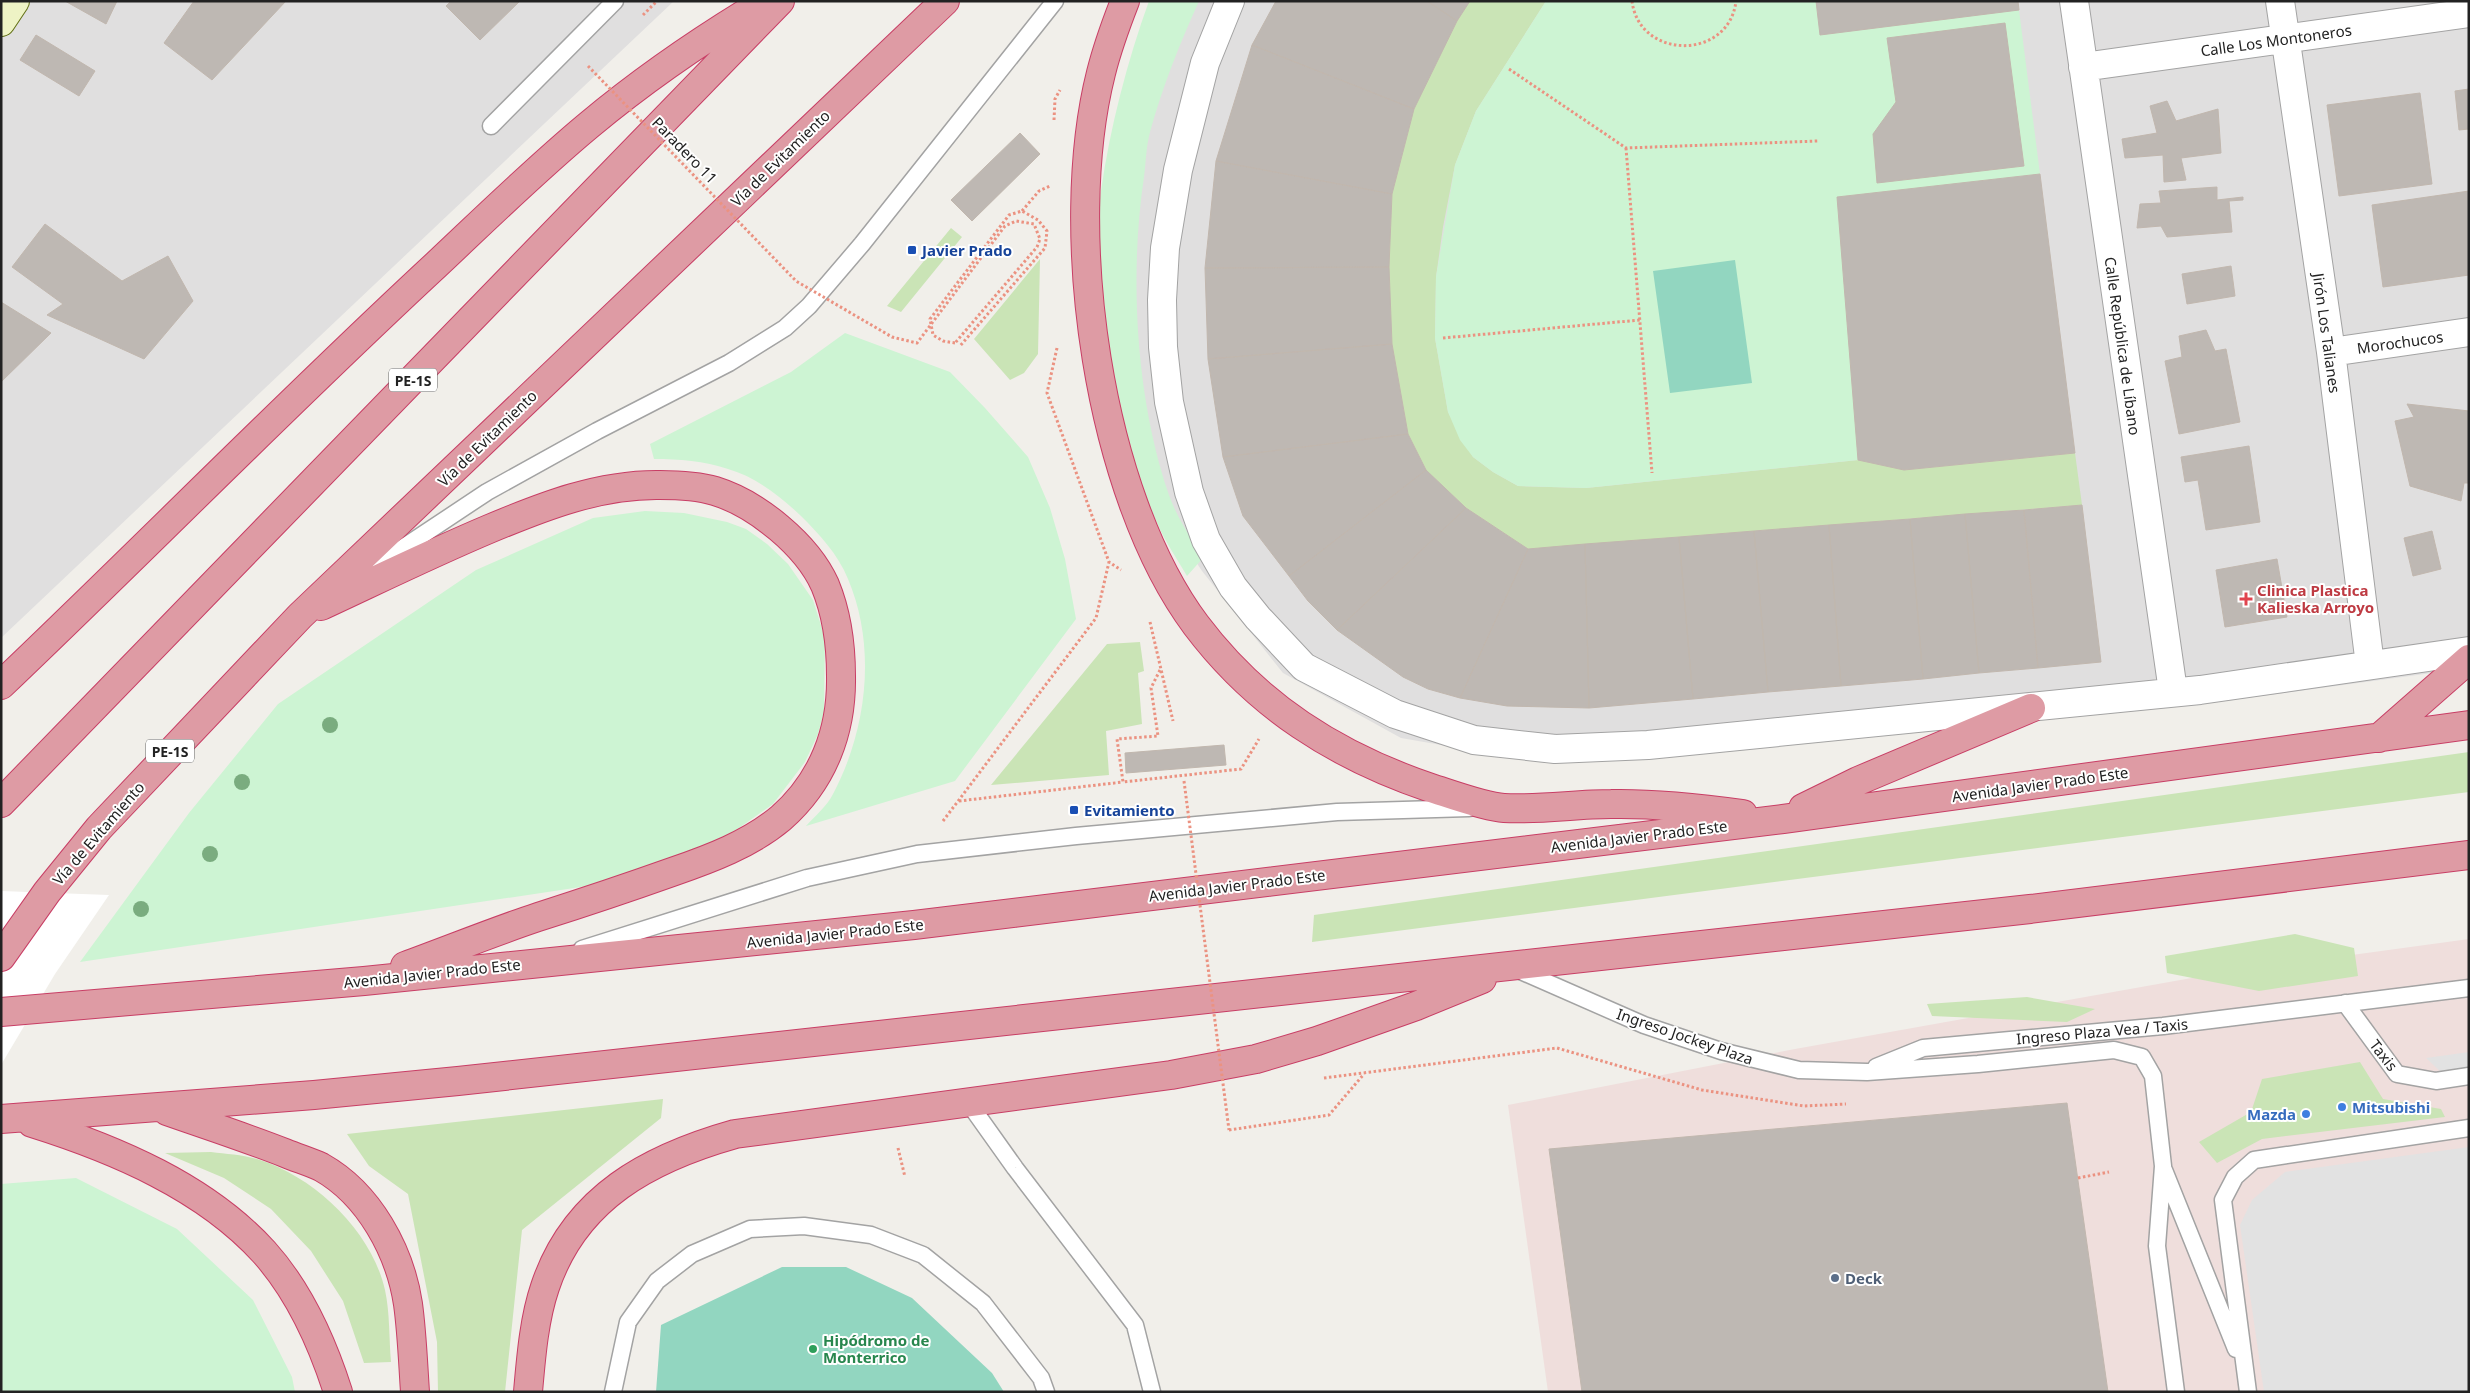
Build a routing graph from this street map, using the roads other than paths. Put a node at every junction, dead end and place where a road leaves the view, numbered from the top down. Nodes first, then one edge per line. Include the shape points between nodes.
1 (15, 1) edge
2 (614, 1) edge
3 (766, 1) edge
4 (780, 1) edge
5 (945, 1) edge
6 (1056, 1) edge
7 (1125, 1) edge
8 (1230, 1) edge
9 (2074, 1) edge
10 (2280, 1) edge
11 (2469, 12) edge
12 (1, 22) edge
13 (2285, 38) junction
14 (2083, 67) junction
15 (491, 126) dead end
16 (2469, 332) edge
17 (2330, 352) junction
18 (300, 616) junction
19 (2469, 651) edge
20 (2469, 659) edge
21 (2370, 665) junction
22 (1, 686) edge
23 (2173, 691) junction
24 (2031, 708) junction
25 (2469, 725) edge
26 (2379, 738) junction
27 (1, 804) edge
28 (1501, 808) junction
29 (1783, 819) junction
30 (2469, 855) edge
31 (1, 957) edge
32 (544, 961) junction
33 (1512, 967) junction
34 (364, 981) junction
35 (2469, 988) edge
36 (2345, 1003) junction
37 (1, 1012) edge
38 (1865, 1072) junction
39 (2469, 1076) edge
40 (968, 1102) junction
41 (159, 1108) junction
42 (10, 1119) edge
43 (2469, 1128) edge
44 (2162, 1166) junction
45 (2245, 1370) junction
46 (338, 1392) edge
47 (415, 1392) edge
48 (528, 1392) edge
49 (613, 1392) edge
50 (1046, 1392) edge
51 (1152, 1392) edge
52 (2176, 1392) edge
53 (2243, 1392) edge
54 (2248, 1392) edge

1 - 12 main road
2 - 15 lane
3 - 22 highway via 659,71 588,126 529,178 396,302
4 - 27 highway, PE-1S
5 - 18 highway, Vía de Evitamiento / PE-1S
6 - 18 lane via 874,229 809,306 785,328 729,363 486,492
7 - 28 highway via 1101,73 1092,125 1086,225 1088,294 1098,368 1113,433 1154,555 1196,625 1238,674 1280,712 1331,744 1382,770
8 - 24 street via 1205,63 1178,170 1165,248 1162,300 1169,402 1189,492 1206,540 1234,587 1304,667 1395,714 1474,740 1555,749 1648,745
9 - 14 street, Calle República de Líbano
10 - 13 street, Jirón Los Talianes
11 - 13 street, Calle Los Montoneros
13 - 14 street, Calle Los Montoneros
13 - 17 street, Jirón Los Talianes
14 - 23 street, Calle República de Líbano
16 - 17 street, Morochucos
17 - 21 street, Jirón Los Talianes
18 - 31 highway, Vía de Evitamiento / PE-1S via 99,828 47,892
18 - 34 highway via 519,517 602,489 630,485 678,486 716,492 738,501 789,537 824,584 840,644 841,697 827,756 816,779 797,803 762,832 695,864
19 - 21 street
20 - 26 highway
21 - 23 street via 2200,690
23 - 24 street
24 - 29 highway via 1858,781
25 - 26 highway, Avenida Javier Prado Este
26 - 29 highway, Avenida Javier Prado Este
28 - 29 highway via 1665,805
28 - 32 lane via 1337,812 917,854 807,878
29 - 32 highway, Avenida Javier Prado Este via 924,924
30 - 33 highway via 2030,909
32 - 34 highway, Avenida Javier Prado Este
33 - 38 lane, Ingreso Jockey Plaza via 1644,1025 1721,1051 1799,1070
33 - 40 highway via 1317,1042 1256,1059 1171,1075
33 - 41 highway via 467,1080
34 - 37 highway, Avenida Javier Prado Este
35 - 36 lane, Ingreso Plaza Vea / Taxis
36 - 38 lane, Ingreso Plaza Vea / Taxis via 2162,1026 1923,1048
36 - 39 lane, Taxis via 2397,1074 2436,1080
38 - 44 lane, Ingreso Jockey Plaza via 2114,1050 2142,1057 2153,1076
40 - 48 highway via 736,1134 669,1157 613,1189 572,1233 544,1288
40 - 51 lane via 1135,1325
41 - 42 highway
41 - 47 highway via 269,1146 321,1168 357,1194 381,1230 402,1278 408,1303
42 - 46 highway via 70,1135 140,1166 191,1194 242,1231 264,1253 297,1297 314,1327
43 - 45 lane via 2254,1160 2235,1177 2223,1200
44 - 45 lane
44 - 52 lane via 2157,1246
45 - 53 lane
45 - 54 lane
49 - 50 lane via 628,1322 656,1281 692,1254 750,1229 804,1226 871,1236 923,1255 983,1303 1041,1378

